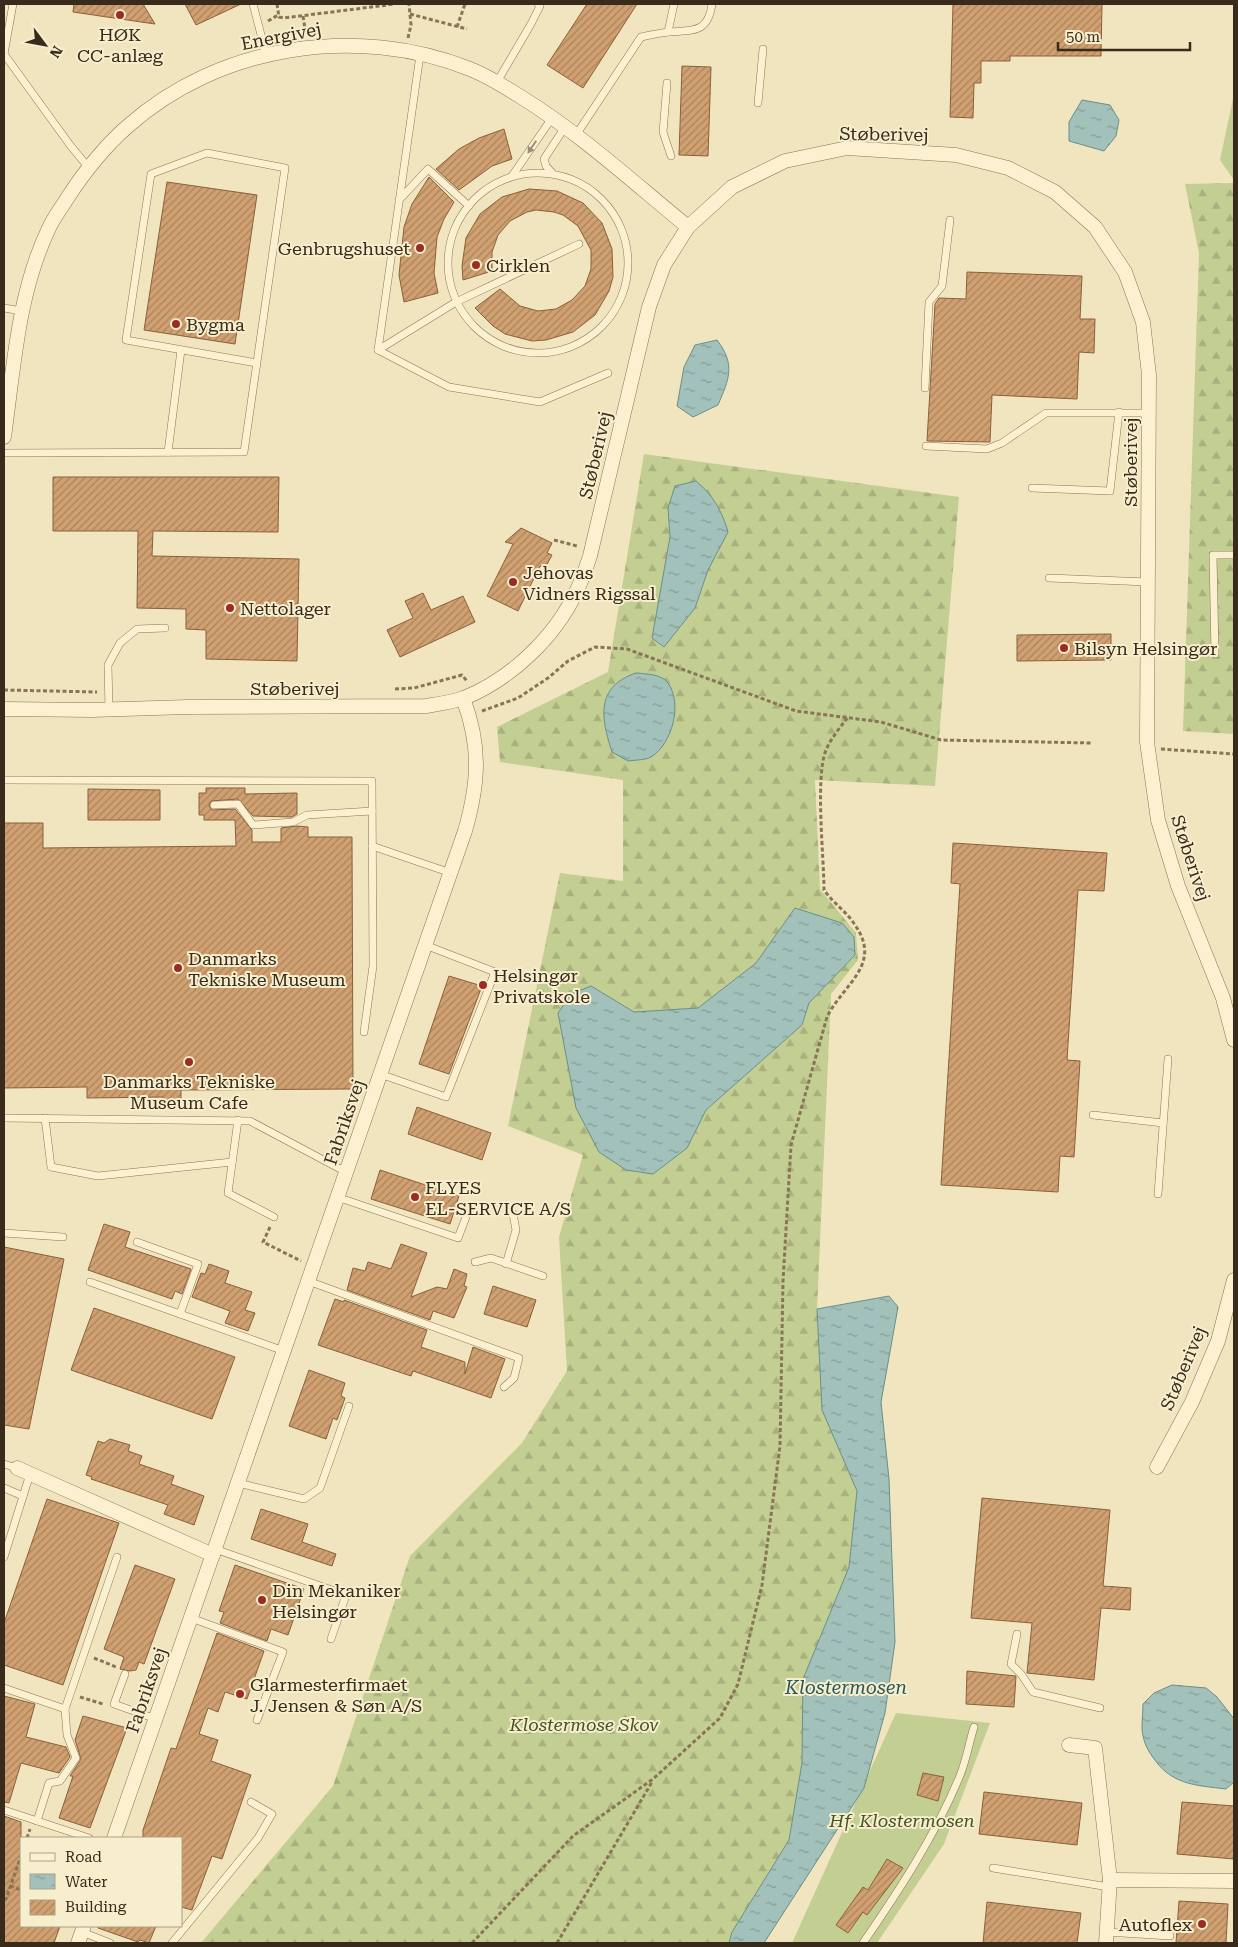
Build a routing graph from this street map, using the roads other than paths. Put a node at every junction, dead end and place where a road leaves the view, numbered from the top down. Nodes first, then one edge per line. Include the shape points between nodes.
1 (13, 4) edge
2 (253, 4) edge
3 (540, 4) edge
4 (674, 4) edge
5 (712, 4) edge
6 (668, 32) junction
7 (763, 49) dead end
8 (266, 54) junction
9 (420, 55) junction
10 (4, 56) edge
11 (496, 82) junction
12 (667, 83) dead end
13 (758, 103) dead end
14 (552, 118) junction
15 (571, 131) junction
16 (671, 156) dead end
17 (88, 167) junction
18 (553, 174) junction
19 (512, 176) junction
20 (399, 200) junction
21 (469, 206) junction
22 (950, 220) dead end
23 (688, 227) junction
24 (579, 244) dead end
25 (456, 302) junction
26 (4, 308) edge
27 (22, 311) junction
28 (181, 350) junction
29 (378, 350) junction
30 (257, 363) junction
31 (608, 373) dead end
32 (925, 388) dead end
33 (7, 391) edge
34 (1119, 412) junction
35 (1149, 413) junction
36 (4, 437) edge
37 (926, 446) dead end
38 (168, 452) junction
39 (4, 453) edge
40 (1032, 488) dead end
41 (1234, 555) edge
42 (1049, 578) dead end
43 (1148, 582) junction
44 (164, 628) dead end
45 (1215, 654) dead end
46 (463, 698) junction
47 (4, 709) edge
48 (109, 710) junction
49 (4, 780) edge
50 (214, 805) dead end
51 (372, 811) junction
52 (372, 846) junction
53 (451, 873) junction
54 (425, 945) junction
55 (364, 1032) dead end
56 (1234, 1040) edge
57 (1168, 1059) dead end
58 (380, 1074) junction
59 (1093, 1115) dead end
60 (4, 1118) edge
61 (44, 1118) junction
62 (238, 1120) junction
63 (1163, 1123) junction
64 (232, 1162) junction
65 (346, 1172) junction
66 (1158, 1194) dead end
67 (338, 1197) junction
68 (513, 1214) dead end
69 (274, 1217) road end
70 (466, 1218) dead end
71 (4, 1233) edge
72 (63, 1237) dead end
73 (137, 1242) dead end
74 (475, 1262) dead end
75 (506, 1264) junction
76 (543, 1276) dead end
77 (1234, 1280) edge
78 (308, 1281) junction
79 (90, 1282) dead end
80 (180, 1314) junction
81 (284, 1351) junction
82 (504, 1387) dead end
83 (349, 1406) dead end
84 (1157, 1467) dead end
85 (17, 1469) edge
86 (238, 1483) junction
87 (4, 1488) edge
88 (23, 1496) junction
89 (214, 1552) junction
90 (116, 1556) dead end
91 (4, 1557) edge
92 (191, 1618) junction
93 (1017, 1634) dead end
94 (331, 1639) dead end
95 (125, 1674) road end
96 (4, 1688) edge
97 (1100, 1708) dead end
98 (65, 1709) junction
99 (156, 1719) junction
100 (257, 1720) dead end
101 (974, 1727) dead end
102 (1069, 1745) dead end
103 (250, 1802) dead end
104 (4, 1810) edge
105 (37, 1821) junction
106 (86, 1837) edge
107 (114, 1837) edge
108 (993, 1868) dead end
109 (1234, 1881) edge
110 (1109, 1883) junction
111 (81, 1934) edge
112 (1170, 1936) dead end
113 (1106, 1938) edge
114 (110, 1943) edge
115 (172, 1943) edge
116 (863, 1943) edge

1 - 10 lane
2 - 8 lane
3 - 11 lane
4 - 6 lane
5 - 6 lane via 704,26 696,31
6 - 15 lane via 641,37
7 - 13 lane
8 - 9 street, Energivej via 336,45 391,48
8 - 17 street, Energivej via 226,66 174,92 128,125
9 - 11 street, Energivej via 471,69
9 - 20 lane
10 - 17 lane
11 - 14 street, Energivej
12 - 16 lane via 663,132
14 - 15 street, Energivej
14 -> 19 lane
15 - 18 lane via 544,159
15 - 23 street, Energivej
17 - 27 street, Energivej via 50,226 25,292
18 - 19 lane
18 - 25 lane via 578,182 600,197 620,226 626,242 628,268 623,294 610,318 592,336 568,349 542,354 516,351 491,341 471,324
19 - 21 lane via 492,185
20 - 21 lane via 428,169
20 - 29 lane
21 - 25 lane via 452,236 448,258 449,281
22 - 32 lane via 942,286 929,302
23 - 35 street, Støberivej via 732,187 785,161 847,148 956,155 1008,168 1055,192 1095,228 1125,272 1143,322 1149,375
23 - 46 street, Støberivej via 664,265 648,307 592,550 576,593 555,626 529,656 498,680
24 - 25 lane
25 - 29 lane
26 - 27 lane
27 - 33 street, Energivej
28 - 30 lane
28 - 30 lane via 126,340 152,174 207,153 285,168
28 - 38 lane
29 - 31 lane via 449,387 540,402
30 - 38 lane via 244,452
33 - 36 street, Energivej
34 - 35 lane
34 - 37 lane via 1046,413 1002,443 986,449
34 - 40 lane via 1110,491
35 - 43 street, Støberivej
38 - 39 lane
41 - 45 lane via 1213,555
42 - 43 lane
43 - 56 street, Støberivej via 1148,750 1158,820 1178,886 1223,998
44 - 48 lane via 137,630 120,643 108,665
46 - 48 street, Støberivej via 426,706
46 - 53 street, Fabriksvej via 476,746 477,774 474,800
47 - 48 street, Støberivej
49 - 51 lane via 372,781
50 - 51 lane via 238,804 253,825 293,822 307,815
51 - 52 lane
52 - 53 lane
52 - 55 lane via 373,966
53 - 54 street, Fabriksvej
54 - 58 street, Fabriksvej
54 - 58 lane via 495,972 446,1097
57 - 63 lane
58 - 65 street, Fabriksvej
59 - 63 lane
60 - 61 lane
61 - 62 lane
61 - 64 lane via 51,1168 98,1176
62 - 64 lane
62 - 65 lane via 250,1121
63 - 66 lane
64 - 69 lane via 228,1193
65 - 67 street, Fabriksvej
67 - 70 lane via 458,1238
67 - 78 street, Fabriksvej
68 - 75 lane via 516,1230
71 - 72 lane
73 - 80 lane via 198,1264
74 - 75 lane via 491,1258
75 - 76 lane
77 - 84 street, Støberivej via 1218,1341 1192,1402
78 - 81 street, Fabriksvej
78 - 82 lane via 519,1358 514,1378
79 - 80 lane
80 - 81 lane
81 - 86 street, Fabriksvej
83 - 86 lane via 320,1488 304,1499
85 - 88 lane
85 - 89 street
86 - 89 street, Fabriksvej
87 - 88 lane
88 - 91 lane
89 - 92 street, Fabriksvej
89 - 94 lane via 346,1595
90 - 98 lane
92 - 99 street, Fabriksvej
92 - 100 lane via 283,1652
93 - 97 lane via 1011,1664 1032,1692
95 - 99 lane via 114,1704
96 - 98 lane
98 - 105 lane via 67,1735 76,1758 60,1781 49,1783
99 - 107 street, Fabriksvej
101 - 116 lane via 960,1777 939,1819
102 - 110 street via 1095,1748
103 - 115 lane via 272,1814 258,1838
104 - 105 lane
105 - 106 lane
108 - 110 lane
109 - 110 street
110 - 113 street
111 - 114 lane
112 - 113 lane

